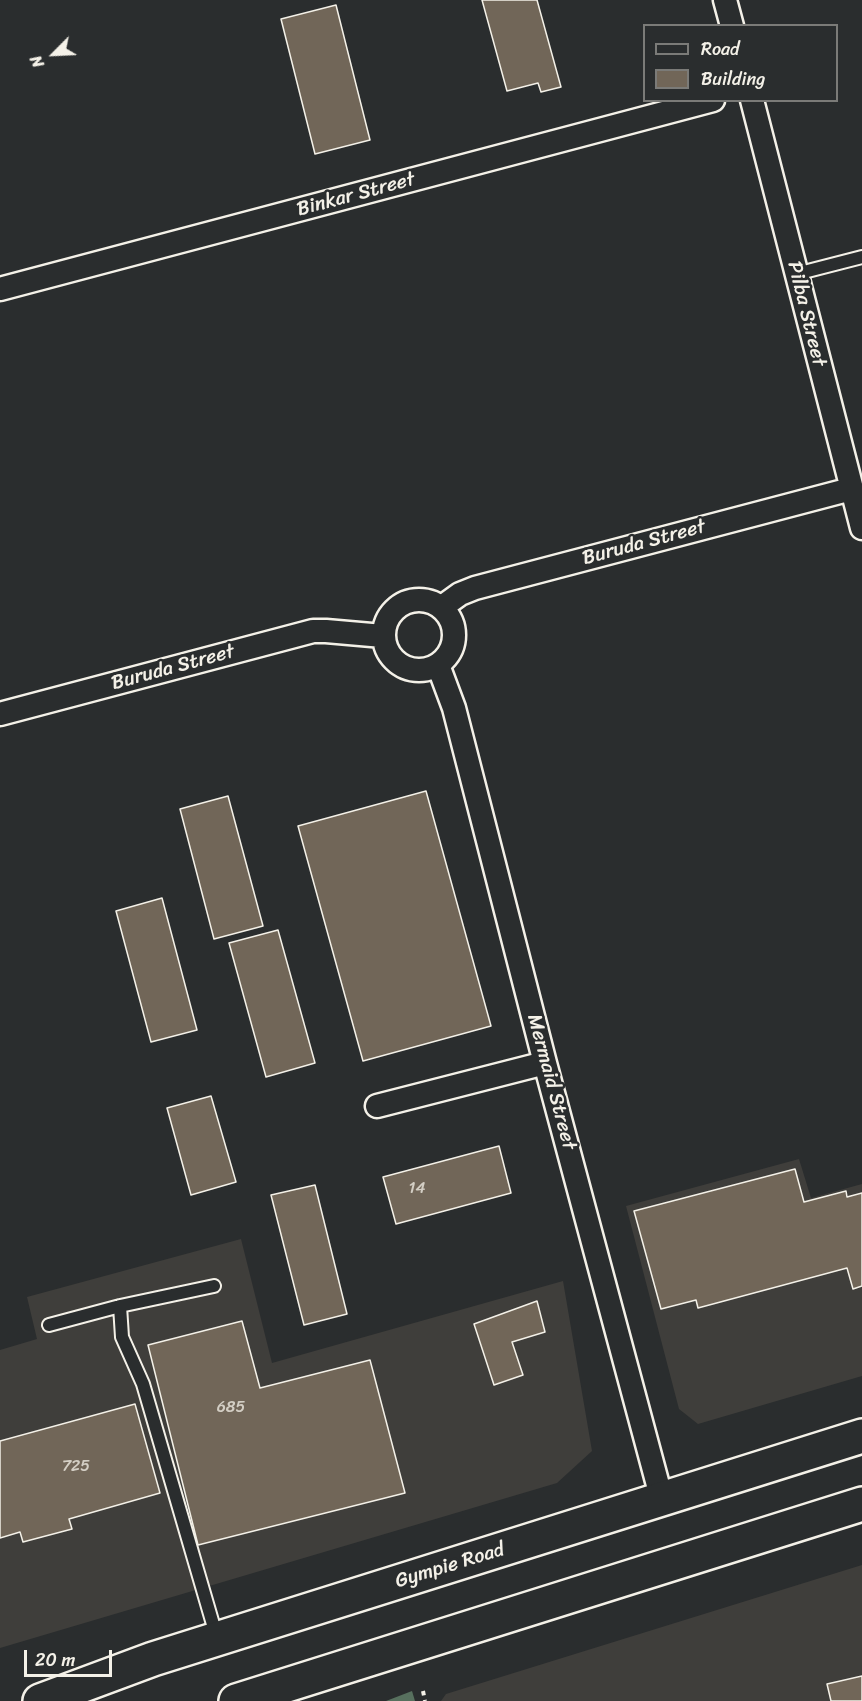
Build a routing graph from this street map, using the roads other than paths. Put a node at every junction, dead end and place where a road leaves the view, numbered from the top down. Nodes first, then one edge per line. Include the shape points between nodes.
1 (725, 0) edge
2 (731, 24) edge
3 (705, 102) edge
4 (753, 102) edge
5 (862, 256) edge
6 (796, 274) junction
7 (0, 289) edge
8 (851, 489) junction
9 (862, 528) edge
10 (442, 607) junction
11 (383, 636) junction
12 (438, 665) junction
13 (0, 714) edge
14 (545, 1063) junction
15 (377, 1106) dead end
16 (214, 1286) dead end
17 (120, 1306) junction
18 (50, 1325) dead end
19 (862, 1437) edge
20 (662, 1500) junction
21 (862, 1504) edge
22 (217, 1638) junction
23 (40, 1701) edge
24 (236, 1701) edge

1 - 2 street
3 - 7 street, Binkar Street
4 - 6 street, Pilba Street
5 - 6 lane
6 - 8 street, Pilba Street
8 - 9 street, Pilba Street
8 - 10 street, Buruda Street via 475,588
10 - 11 street via 432,601 408,601 390,614
10 - 12 street via 454,626 454,637 447,658
11 - 12 street via 386,648 402,666 426,670
11 - 13 street, Buruda Street via 313,632
12 - 14 street, Mermaid Street via 454,708
14 - 15 street
14 - 20 street, Mermaid Street
16 - 17 lane
17 - 18 lane
17 - 22 lane via 122,1337 142,1384
19 - 20 highway, Gympie Road
20 - 22 highway, Gympie Road
21 - 24 highway
22 - 23 highway, Gympie Road

